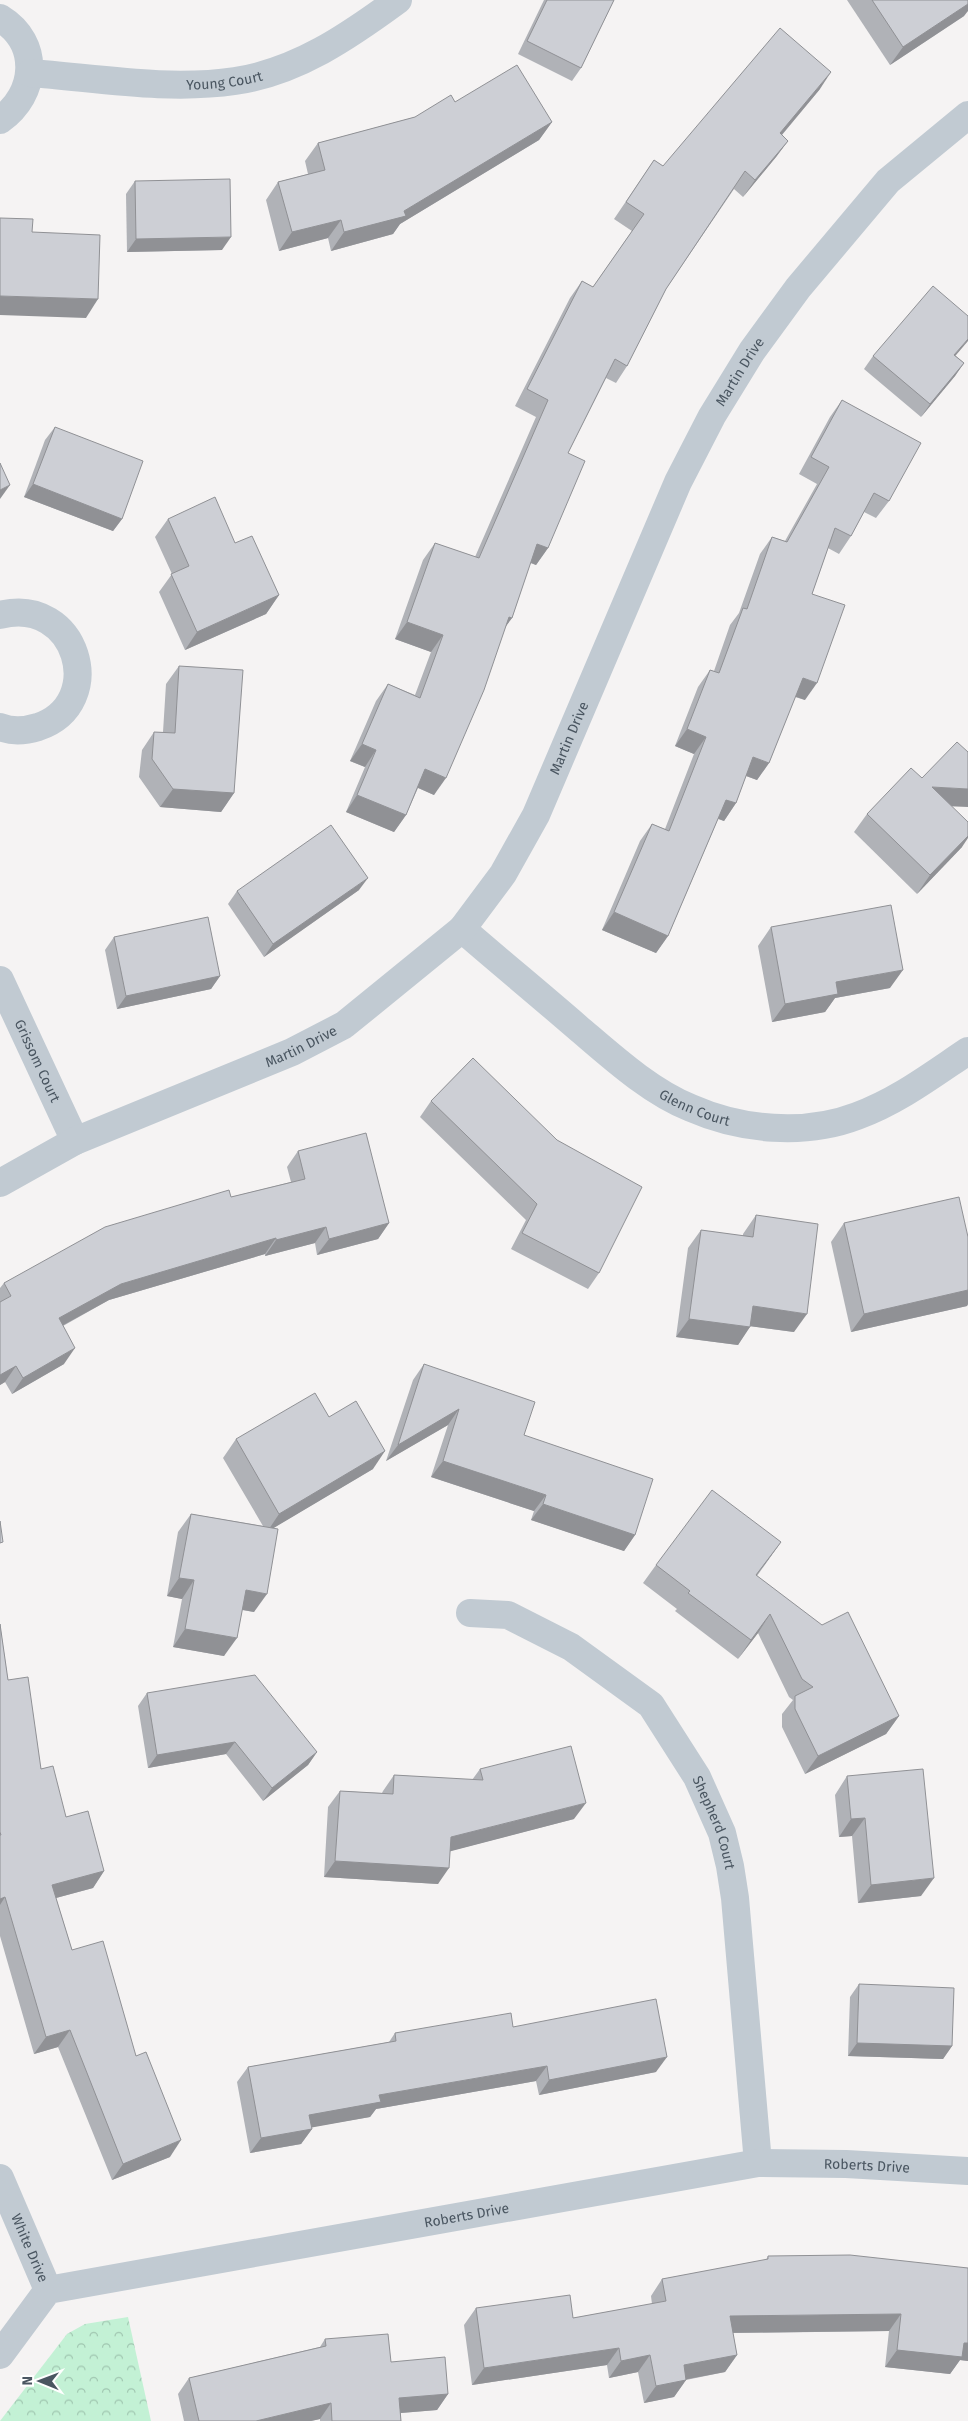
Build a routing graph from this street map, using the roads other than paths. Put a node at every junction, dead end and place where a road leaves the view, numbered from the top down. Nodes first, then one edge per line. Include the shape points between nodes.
1 (398, 0) edge
2 (0, 18) edge
3 (30, 74) junction
4 (968, 114) edge
5 (0, 120) edge
6 (0, 615) edge
7 (0, 727) edge
8 (462, 929) junction
9 (0, 980) edge
10 (968, 1051) edge
11 (75, 1141) junction
12 (0, 1183) edge
13 (470, 1613) dead end
14 (758, 2162) junction
15 (968, 2171) edge
16 (0, 2178) edge
17 (48, 2290) junction
18 (0, 2355) edge

1 - 3 street, Young Court via 355,32 313,55 281,69 236,81 179,85
2 - 3 street via 21,37 28,55
3 - 5 street via 24,94 13,111
4 - 8 street, Martin Drive via 888,181 798,288 752,351 712,416 678,482 536,816 503,874
6 - 7 street via 20,611 38,615 55,624 68,638 76,656 78,674 74,694 63,712 47,724 28,730
8 - 10 street, Glenn Court via 608,1053 668,1096 725,1121 780,1128 828,1124 856,1116 899,1098
8 - 11 street, Martin Drive via 344,1026 292,1052
9 - 11 street, Grissom Court
11 - 12 street, Martin Drive
13 - 14 street, Shepherd Court via 508,1615 570,1646 651,1705 697,1777 722,1833 730,1866
14 - 15 street, Roberts Drive
14 - 17 street, Roberts Drive
16 - 17 street, White Drive
17 - 18 street

